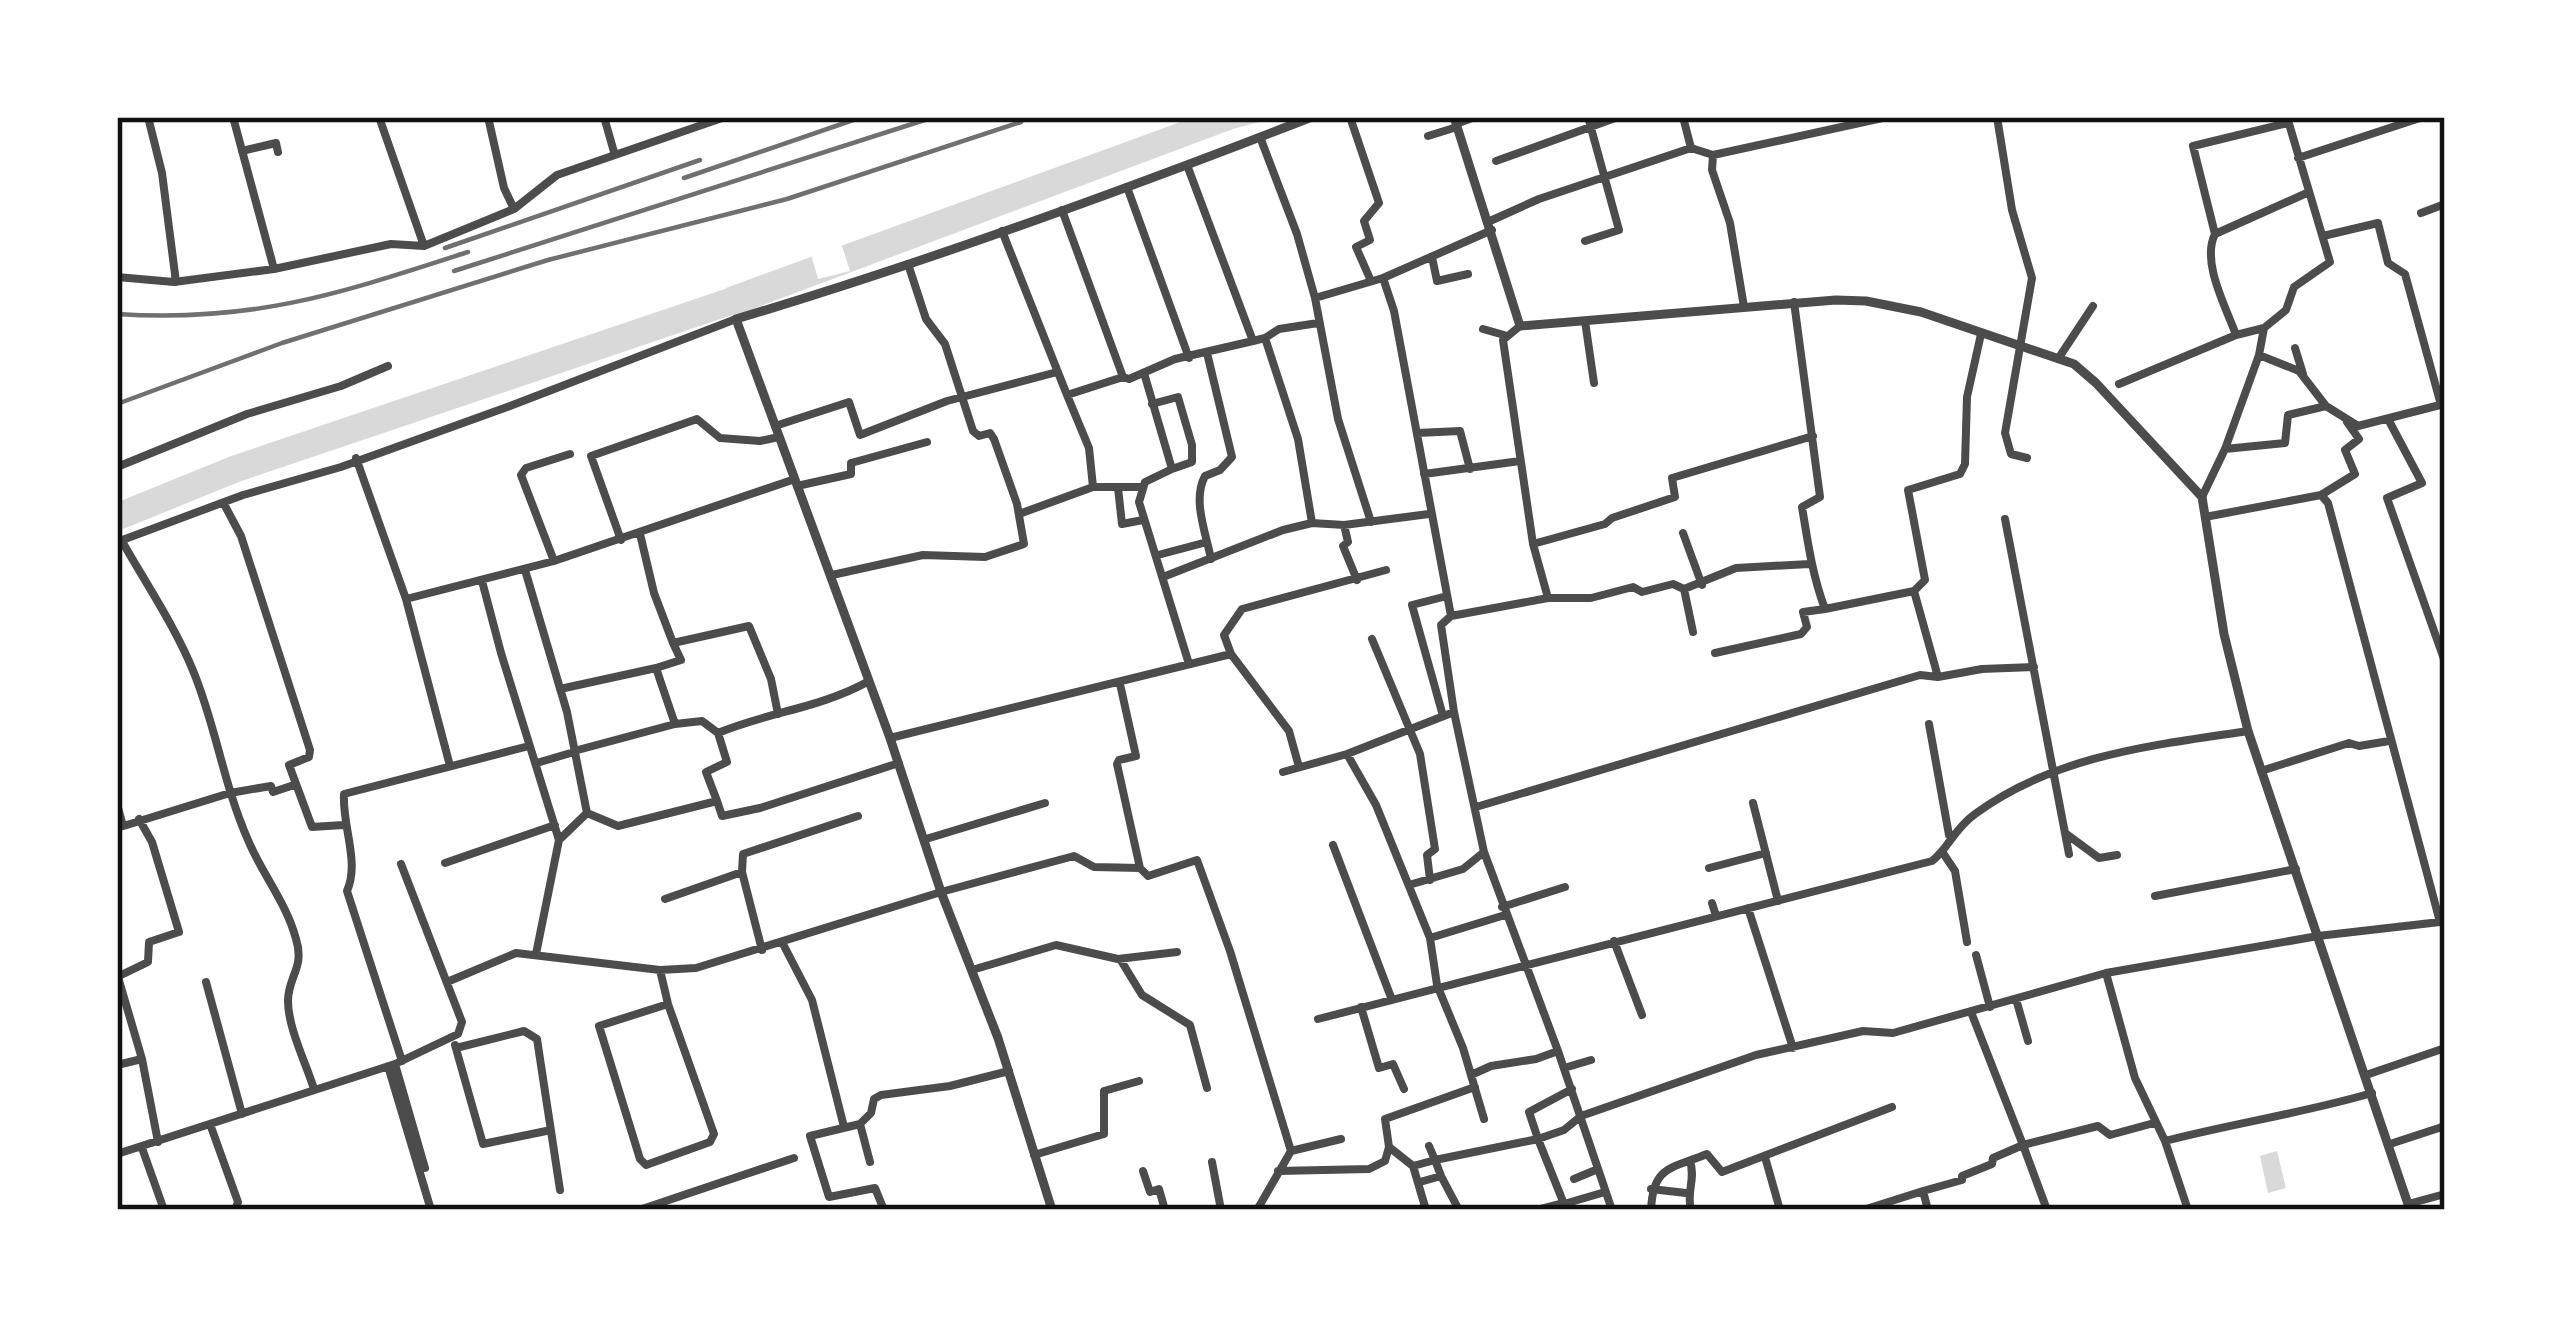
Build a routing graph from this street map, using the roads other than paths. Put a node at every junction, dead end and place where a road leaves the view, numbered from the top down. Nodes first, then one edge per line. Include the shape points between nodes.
1 (148, 117) edge
2 (233, 117) edge
3 (379, 117) edge
4 (488, 117) edge
5 (604, 117) edge
6 (725, 117) edge
7 (1312, 117) edge
8 (1350, 117) edge
9 (1475, 117) edge
10 (1618, 117) edge
11 (1683, 117) edge
12 (1887, 117) edge
13 (1996, 117) edge
14 (2423, 117) edge
15 (2287, 120) edge
16 (1590, 122) edge
17 (1456, 123) edge
18 (1428, 136) dead end
19 (1260, 137) junction
20 (1691, 148) junction
21 (242, 151) junction
22 (278, 152) dead end
23 (614, 152) junction
24 (1713, 155) junction
25 (2298, 158) junction
26 (1496, 161) dead end
27 (1187, 165) junction
28 (1606, 177) junction
29 (1127, 187) junction
30 (2309, 192) junction
31 (2445, 204) edge
32 (514, 208) junction
33 (1062, 210) junction
34 (2421, 213) dead end
35 (1491, 225) junction
36 (1002, 231) junction
37 (2215, 234) junction
38 (2323, 236) junction
39 (1585, 241) dead end
40 (424, 246) junction
41 (1432, 257) junction
42 (908, 264) junction
43 (274, 268) junction
44 (1468, 274) dead end
45 (117, 277) edge
46 (1383, 278) junction
47 (1371, 281) junction
48 (176, 282) junction
49 (1316, 298) junction
50 (1794, 302) junction
51 (2093, 306) dead end
52 (1744, 307) junction
53 (736, 319) junction
54 (1584, 319) junction
55 (1318, 323) junction
56 (1520, 326) junction
57 (2264, 328) junction
58 (1483, 329) dead end
59 (1981, 334) junction
60 (1504, 335) junction
61 (2236, 335) junction
62 (1264, 338) junction
63 (1253, 341) junction
64 (2022, 348) junction
65 (2295, 348) dead end
66 (1207, 353) junction
67 (2259, 355) junction
68 (1189, 358) junction
69 (2058, 359) junction
70 (388, 367) dead end
71 (1057, 372) junction
72 (1144, 373) junction
73 (2304, 375) junction
74 (1123, 377) junction
75 (1594, 383) dead end
76 (2119, 384) dead end
77 (1067, 395) junction
78 (965, 397) junction
79 (1153, 404) junction
80 (2443, 404) edge
81 (2326, 406) junction
82 (2388, 419) junction
83 (2347, 422) junction
84 (777, 431) junction
85 (1418, 433) junction
86 (1813, 436) junction
87 (927, 442) dead end
88 (2225, 449) junction
89 (570, 454) dead end
90 (356, 458) junction
91 (2027, 458) dead end
92 (1520, 461) junction
93 (117, 467) edge
94 (1172, 469) junction
95 (1470, 469) junction
96 (1424, 474) junction
97 (796, 482) junction
98 (1093, 487) junction
99 (1142, 487) junction
100 (1118, 488) junction
101 (2321, 495) junction
102 (2202, 497) junction
103 (224, 504) junction
104 (1019, 514) junction
105 (1429, 514) junction
106 (2205, 518) junction
107 (2005, 519) dead end
108 (1143, 520) junction
109 (1371, 522) junction
110 (1312, 523) junction
111 (1345, 525) junction
112 (1683, 533) dead end
113 (640, 534) junction
114 (621, 540) junction
115 (120, 542) edge
116 (1207, 542) junction
117 (1533, 544) junction
118 (1158, 554) junction
119 (1211, 559) junction
120 (554, 561) junction
121 (1808, 564) junction
122 (524, 570) junction
123 (1386, 570) dead end
124 (832, 575) junction
125 (1163, 577) junction
126 (1357, 580) junction
127 (482, 581) junction
128 (1702, 585) junction
129 (1684, 590) junction
130 (1914, 591) junction
131 (1447, 596) junction
132 (1548, 598) junction
133 (406, 599) junction
134 (1825, 609) junction
135 (1450, 616) junction
136 (1693, 632) dead end
137 (1372, 639) dead end
138 (674, 643) junction
139 (1715, 653) dead end
140 (1231, 654) junction
141 (2445, 662) edge
142 (1189, 664) junction
143 (656, 668) junction
144 (2034, 668) junction
145 (1938, 677) junction
146 (869, 681) junction
147 (1120, 684) junction
148 (560, 689) junction
149 (1454, 712) junction
150 (778, 714) junction
151 (1443, 716) junction
152 (675, 724) junction
153 (1929, 724) dead end
154 (1410, 729) junction
155 (2248, 731) junction
156 (718, 733) junction
157 (890, 738) junction
158 (2389, 740) junction
159 (529, 746) junction
160 (574, 752) junction
161 (1347, 754) junction
162 (540, 762) dead end
163 (899, 763) junction
164 (450, 766) junction
165 (1299, 767) junction
166 (2261, 771) junction
167 (1282, 772) dead end
168 (2053, 774) junction
169 (294, 785) junction
170 (230, 793) junction
171 (717, 801) junction
172 (1045, 803) dead end
173 (1753, 803) dead end
174 (117, 804) edge
175 (1476, 807) junction
176 (587, 813) junction
177 (858, 816) dead end
178 (139, 819) junction
179 (344, 824) junction
180 (555, 825) junction
181 (120, 827) edge
182 (2064, 832) junction
183 (1949, 836) junction
184 (926, 839) junction
185 (559, 840) junction
186 (1333, 845) dead end
187 (1484, 852) junction
188 (1766, 853) junction
189 (1943, 853) junction
190 (2068, 854) dead end
191 (2117, 854) dead end
192 (446, 862) dead end
193 (401, 864) dead end
194 (1140, 868) junction
195 (1709, 868) dead end
196 (2296, 869) junction
197 (742, 872) junction
198 (1430, 880) junction
199 (1409, 885) junction
200 (1565, 887) dead end
201 (941, 892) junction
202 (2155, 896) dead end
203 (665, 899) dead end
204 (1778, 902) junction
205 (1712, 904) dead end
206 (1748, 908) junction
207 (1503, 911) junction
208 (1716, 916) junction
209 (2318, 936) junction
210 (1430, 938) junction
211 (1614, 941) junction
212 (1967, 942) dead end
213 (783, 944) junction
214 (762, 950) junction
215 (1177, 952) dead end
216 (536, 954) junction
217 (1976, 955) dead end
218 (1120, 959) junction
219 (1527, 963) junction
220 (660, 970) junction
221 (971, 970) junction
222 (2106, 973) junction
223 (118, 977) edge
224 (206, 982) dead end
225 (447, 982) junction
226 (1438, 985) junction
227 (2016, 999) junction
228 (1391, 1000) junction
229 (668, 1004) junction
230 (1361, 1007) junction
231 (1990, 1007) junction
232 (1971, 1012) junction
233 (1642, 1015) dead end
234 (1318, 1019) dead end
235 (455, 1041) junction
236 (2028, 1041) dead end
237 (1793, 1048) junction
238 (2445, 1048) edge
239 (1558, 1051) junction
240 (142, 1059) junction
241 (1592, 1060) dead end
242 (395, 1064) junction
243 (117, 1065) edge
244 (1564, 1068) junction
245 (1009, 1071) junction
246 (1471, 1075) junction
247 (2366, 1075) junction
248 (1139, 1081) dead end
249 (1475, 1087) junction
250 (1207, 1088) dead end
251 (314, 1089) junction
252 (1404, 1089) dead end
253 (1572, 1089) junction
254 (2372, 1093) junction
255 (1892, 1107) dead end
256 (242, 1114) junction
257 (1581, 1116) junction
258 (1484, 1119) dead end
259 (2154, 1123) junction
260 (210, 1124) junction
261 (860, 1124) junction
262 (2445, 1126) edge
263 (844, 1127) junction
264 (551, 1130) junction
265 (1341, 1139) dead end
266 (1538, 1139) junction
267 (2165, 1141) junction
268 (158, 1142) junction
269 (2390, 1144) junction
270 (1429, 1145) dead end
271 (2023, 1145) junction
272 (142, 1148) junction
273 (1389, 1148) junction
274 (1291, 1151) junction
275 (117, 1154) edge
276 (1034, 1154) junction
277 (1765, 1156) junction
278 (794, 1158) dead end
279 (1435, 1160) junction
280 (1690, 1161) junction
281 (870, 1162) dead end
282 (1212, 1162) dead end
283 (1413, 1166) junction
284 (425, 1168) dead end
285 (1598, 1169) junction
286 (1278, 1171) junction
287 (1143, 1172) dead end
288 (1442, 1176) junction
289 (1574, 1179) dead end
290 (1420, 1182) junction
291 (560, 1190) dead end
292 (1652, 1190) junction
293 (1923, 1191) junction
294 (1605, 1192) junction
295 (1686, 1192) junction
296 (2445, 1194) edge
297 (1564, 1203) junction
298 (2409, 1207) edge
299 (164, 1210) edge
300 (236, 1210) edge
301 (430, 1210) edge
302 (638, 1210) edge
303 (884, 1210) edge
304 (1052, 1210) edge
305 (1166, 1210) edge
306 (1221, 1210) edge
307 (1257, 1210) edge
308 (1426, 1210) edge
309 (1459, 1210) edge
310 (1536, 1210) edge
311 (1612, 1210) edge
312 (1651, 1210) edge
313 (1691, 1210) edge
314 (1780, 1210) edge
315 (1863, 1210) edge
316 (1928, 1210) edge
317 (2047, 1210) edge
318 (2188, 1210) edge

1 - 48 street
2 - 21 street
3 - 40 street
4 - 32 street
5 - 23 street
6 - 23 street
7 - 19 street
8 - 47 street via 1379,203 1364,220 1369,241 1356,248
9 - 17 street
10 - 16 street
11 - 20 street
12 - 24 street
13 - 64 street via 2032,278
14 - 25 street
15 - 25 street
15 - 37 street via 2193,146
16 - 26 street
16 - 28 street
17 - 18 street
17 - 35 street
19 - 27 street
19 - 49 street
20 - 24 street
20 - 28 street
21 - 22 street via 276,142
21 - 43 street
23 - 32 street via 557,175
24 - 52 street
25 - 30 street
27 - 29 street
27 - 63 street
28 - 35 street
28 - 39 street via 1619,232
29 - 33 street
29 - 68 street
30 - 37 street
30 - 38 street
31 - 34 street
32 - 40 street
33 - 36 street
33 - 74 street
35 - 41 street
35 - 56 street
36 - 42 street
36 - 71 street
37 - 61 street via 2214,272
38 - 57 street via 2329,266 2294,286 2286,310
38 - 80 street via 2378,223 2388,263 2405,274
40 - 43 street via 391,244
41 - 44 street via 1438,282
41 - 46 street
42 - 53 street
42 - 78 street
43 - 48 street
45 - 48 street
46 - 47 street
46 - 85 street
47 - 49 street
49 - 55 street
50 - 52 street
50 - 59 street via 1866,301
50 - 86 street
51 - 69 street
52 - 54 street
53 - 84 street
53 - 90 street
54 - 56 street
54 - 75 street
55 - 62 street
55 - 109 street
56 - 60 street
57 - 61 street
57 - 67 street
58 - 60 street
59 - 64 street
59 - 130 street via 1967,397 1965,464 1960,473 1909,488 1925,580
60 - 92 street
61 - 76 street
62 - 63 street
62 - 110 street via 1298,439
63 - 66 street
64 - 69 street
64 - 91 street via 2005,433 2011,454
65 - 73 street
66 - 68 street
66 - 116 street via 1232,457 1200,484
67 - 73 street
67 - 88 street
68 - 72 street
69 - 102 street via 2087,374
70 - 93 street
71 - 77 street
71 - 78 street
72 - 74 street
72 - 79 street
73 - 81 street
74 - 77 street
77 - 98 street via 1089,448
78 - 84 street via 860,435 849,402
78 - 104 street via 974,434 994,439
79 - 94 street
79 - 94 street via 1178,397 1187,420 1192,462
80 - 82 street
81 - 83 street
81 - 88 street via 2288,415 2285,443
82 - 83 street
82 - 141 street via 2422,483 2387,498
83 - 101 street via 2359,439 2345,450 2355,474
84 - 97 street
84 - 114 street via 760,441 720,438 697,419 591,456
85 - 95 street via 1460,430
85 - 96 street
86 - 117 street via 1672,478 1675,496
86 - 121 street via 1820,497 1802,507
87 - 97 street via 851,463 851,474
88 - 102 street
89 - 120 street via 521,475
90 - 103 street
90 - 133 street
92 - 95 street
92 - 117 street
94 - 99 street
95 - 96 street
96 - 105 street
97 - 113 street
97 - 124 street
98 - 100 street
98 - 104 street
99 - 100 street
99 - 108 street
100 - 108 street via 1122,524
101 - 106 street
101 - 158 street
102 - 106 street
103 - 115 street
103 - 169 street via 310,750 289,766
104 - 124 street via 1023,546
105 - 109 street
105 - 131 street
106 - 155 street
107 - 144 street
108 - 118 street
109 - 111 street
110 - 111 street
110 - 119 street
111 - 126 street via 1343,546
112 - 128 street
113 - 114 street
113 - 138 street
114 - 120 street
115 - 170 street via 194,671
116 - 118 street
116 - 119 street
117 - 132 street
118 - 125 street
119 - 125 street
120 - 122 street
121 - 128 street via 1736,568
121 - 134 street
122 - 127 street
122 - 148 street
123 - 126 street
124 - 146 street
125 - 142 street
126 - 140 street via 1242,609 1224,634
127 - 133 street
127 - 159 street
128 - 129 street
129 - 132 street via 1673,584
129 - 136 street
130 - 134 street
130 - 145 street
131 - 135 street
131 - 151 street via 1412,605
132 - 135 street
133 - 164 street
134 - 139 street via 1803,612 1801,634
135 - 149 street via 1439,631
137 - 154 street
138 - 143 street via 681,660
138 - 150 street via 749,626
140 - 142 street
140 - 165 street via 1281,718
142 - 147 street
143 - 148 street
143 - 152 street
144 - 145 street
144 - 168 street
145 - 175 street via 1898,681
146 - 150 street
146 - 157 street
147 - 157 street
147 - 194 street via 1136,756 1118,764
148 - 160 street
149 - 151 street
149 - 175 street
150 - 156 street
151 - 154 street
152 - 156 street via 702,721
152 - 160 street
153 - 183 street
154 - 161 street
154 - 198 street via 1431,815
155 - 166 street
155 - 168 street via 2125,748
156 - 171 street via 727,762 706,769
157 - 163 street
158 - 166 street via 2349,743
158 - 209 street via 2440,922
159 - 164 street
159 - 180 street
160 - 162 street
160 - 176 street
161 - 165 street
161 - 199 street
163 - 171 street via 722,816
163 - 184 street
164 - 179 street via 344,794
165 - 167 street
166 - 196 street
168 - 182 street
168 - 183 street
169 - 170 street
169 - 179 street via 312,827
170 - 178 street
170 - 251 street via 296,938 301,960 289,1010
171 - 176 street via 618,826
172 - 184 street
173 - 188 street
174 - 181 street
175 - 187 street
176 - 185 street
177 - 197 street via 743,854
178 - 181 street
178 - 223 street via 179,932 149,942 148,962
179 - 242 street via 354,872 349,896
180 - 185 street
180 - 192 street
182 - 190 street
182 - 191 street via 2098,858
183 - 189 street
184 - 201 street
185 - 216 street
186 - 228 street
187 - 198 street
187 - 207 street
188 - 195 street
188 - 204 street
189 - 204 street
189 - 212 street via 1955,871
193 - 225 street
194 - 201 street via 1094,867 1074,856
194 - 274 street via 1148,876 1200,863
196 - 202 street
196 - 209 street
197 - 203 street
197 - 214 street
198 - 199 street
199 - 210 street
200 - 207 street
201 - 213 street
201 - 221 street
204 - 206 street
205 - 208 street
206 - 208 street
206 - 237 street
207 - 210 street
207 - 219 street
208 - 211 street
209 - 222 street
209 - 247 street
210 - 226 street
211 - 219 street
211 - 233 street
213 - 214 street
213 - 263 street via 812,1000
214 - 220 street
215 - 218 street
216 - 220 street
216 - 225 street via 496,958
217 - 231 street
218 - 221 street via 1056,945
218 - 250 street via 1142,995 1190,1024
219 - 226 street
219 - 239 street
220 - 229 street
221 - 245 street
222 - 227 street
222 - 259 street
223 - 240 street
224 - 256 street
225 - 235 street via 462,1022
226 - 228 street
226 - 246 street
227 - 231 street
227 - 236 street
228 - 230 street
229 - 229 street via 714,1135 646,1166 598,1026
230 - 234 street
230 - 252 street via 1379,1069 1394,1064
231 - 232 street
232 - 237 street
232 - 271 street
235 - 242 street
235 - 264 street via 483,1144
235 - 264 street via 524,1031 537,1039
237 - 257 street
238 - 247 street
239 - 244 street
239 - 246 street
240 - 243 street
240 - 268 street
241 - 244 street
242 - 251 street
242 - 284 street
242 - 301 street
244 - 253 street
245 - 261 street via 880,1095
245 - 276 street
246 - 249 street
247 - 254 street
248 - 276 street via 1104,1091 1104,1134
249 - 258 street
249 - 273 street via 1388,1115
251 - 256 street
253 - 257 street
253 - 266 street via 1529,1112
254 - 267 street
254 - 269 street
255 - 277 street
256 - 260 street
257 - 266 street
257 - 285 street
259 - 267 street
259 - 271 street via 2110,1135 2098,1126
260 - 268 street
260 - 300 street
261 - 263 street
261 - 281 street
262 - 269 street
263 - 303 street via 810,1136 829,1196 875,1188
264 - 291 street
265 - 274 street
266 - 279 street
266 - 297 street
267 - 318 street
268 - 272 street
269 - 298 street
270 - 279 street
271 - 293 street
271 - 317 street
272 - 275 street
272 - 299 street
273 - 283 street
273 - 286 street via 1385,1162 1369,1169
274 - 286 street
276 - 304 street
277 - 280 street via 1722,1172 1707,1154
277 - 314 street
278 - 302 street
279 - 283 street
279 - 288 street
280 - 292 street via 1658,1175
280 - 295 street
282 - 306 street
283 - 290 street
285 - 289 street
285 - 294 street
286 - 307 street
287 - 305 street
288 - 290 street
288 - 309 street
290 - 308 street
292 - 295 street
292 - 312 street
293 - 315 street
293 - 316 street
294 - 297 street
294 - 311 street
295 - 313 street
296 - 298 street
297 - 310 street

